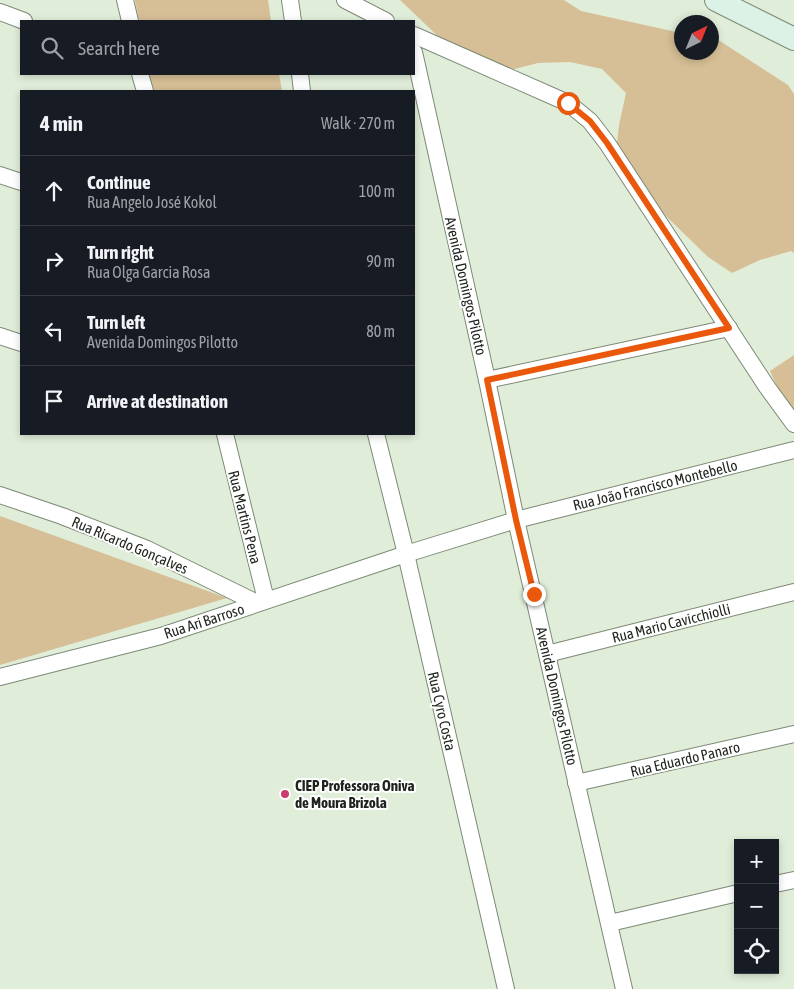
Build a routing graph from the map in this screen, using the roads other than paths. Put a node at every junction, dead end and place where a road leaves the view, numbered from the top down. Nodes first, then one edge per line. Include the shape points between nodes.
1 (125, 0) edge
2 (290, 0) edge
3 (345, 0) edge
4 (716, 0) edge
5 (0, 12) edge
6 (21, 20) edge
7 (130, 20) edge
8 (293, 20) edge
9 (384, 20) edge
10 (415, 35) edge
11 (794, 39) edge
12 (415, 56) edge
13 (140, 75) edge
14 (300, 75) edge
15 (144, 90) edge
16 (302, 90) edge
17 (0, 175) edge
18 (20, 182) edge
19 (729, 328) junction
20 (0, 336) edge
21 (20, 343) edge
22 (487, 380) junction
23 (794, 424) edge
24 (224, 435) edge
25 (376, 435) edge
26 (794, 450) edge
27 (0, 495) edge
28 (516, 520) junction
29 (406, 554) junction
30 (794, 592) edge
31 (261, 602) junction
32 (547, 654) junction
33 (0, 677) edge
34 (794, 734) edge
35 (576, 784) junction
36 (794, 880) edge
37 (779, 883) edge
38 (734, 894) edge
39 (610, 923) junction
40 (506, 989) edge
41 (624, 989) edge

1 - 7 street
2 - 8 street
3 - 9 street
4 - 11 main road
5 - 6 street
10 - 19 street via 561,99 590,121
12 - 22 street, Avenida Domingos Pilotto
13 - 15 street
14 - 16 street
17 - 18 street
19 - 22 street
19 - 23 street
20 - 21 street
22 - 28 street, Avenida Domingos Pilotto
24 - 31 street, Rua Martins Pena
25 - 29 street, Rua Cyro Costa
26 - 28 street, Rua João Francisco Montebello
27 - 31 street, Rua Ricardo Gonçalves via 147,549
28 - 29 street, Rua João Francisco Montebello
28 - 32 street, Avenida Domingos Pilotto
29 - 31 street, Rua Ari Barroso
29 - 40 street, Rua Cyro Costa
30 - 32 street, Rua Mario Cavicchiolli
31 - 33 street, Rua Ari Barroso via 161,636
32 - 35 street, Avenida Domingos Pilotto
34 - 35 street, Rua Eduardo Panaro
35 - 39 street, Avenida Domingos Pilotto
36 - 37 street
38 - 39 street
39 - 41 street, Avenida Domingos Pilotto

